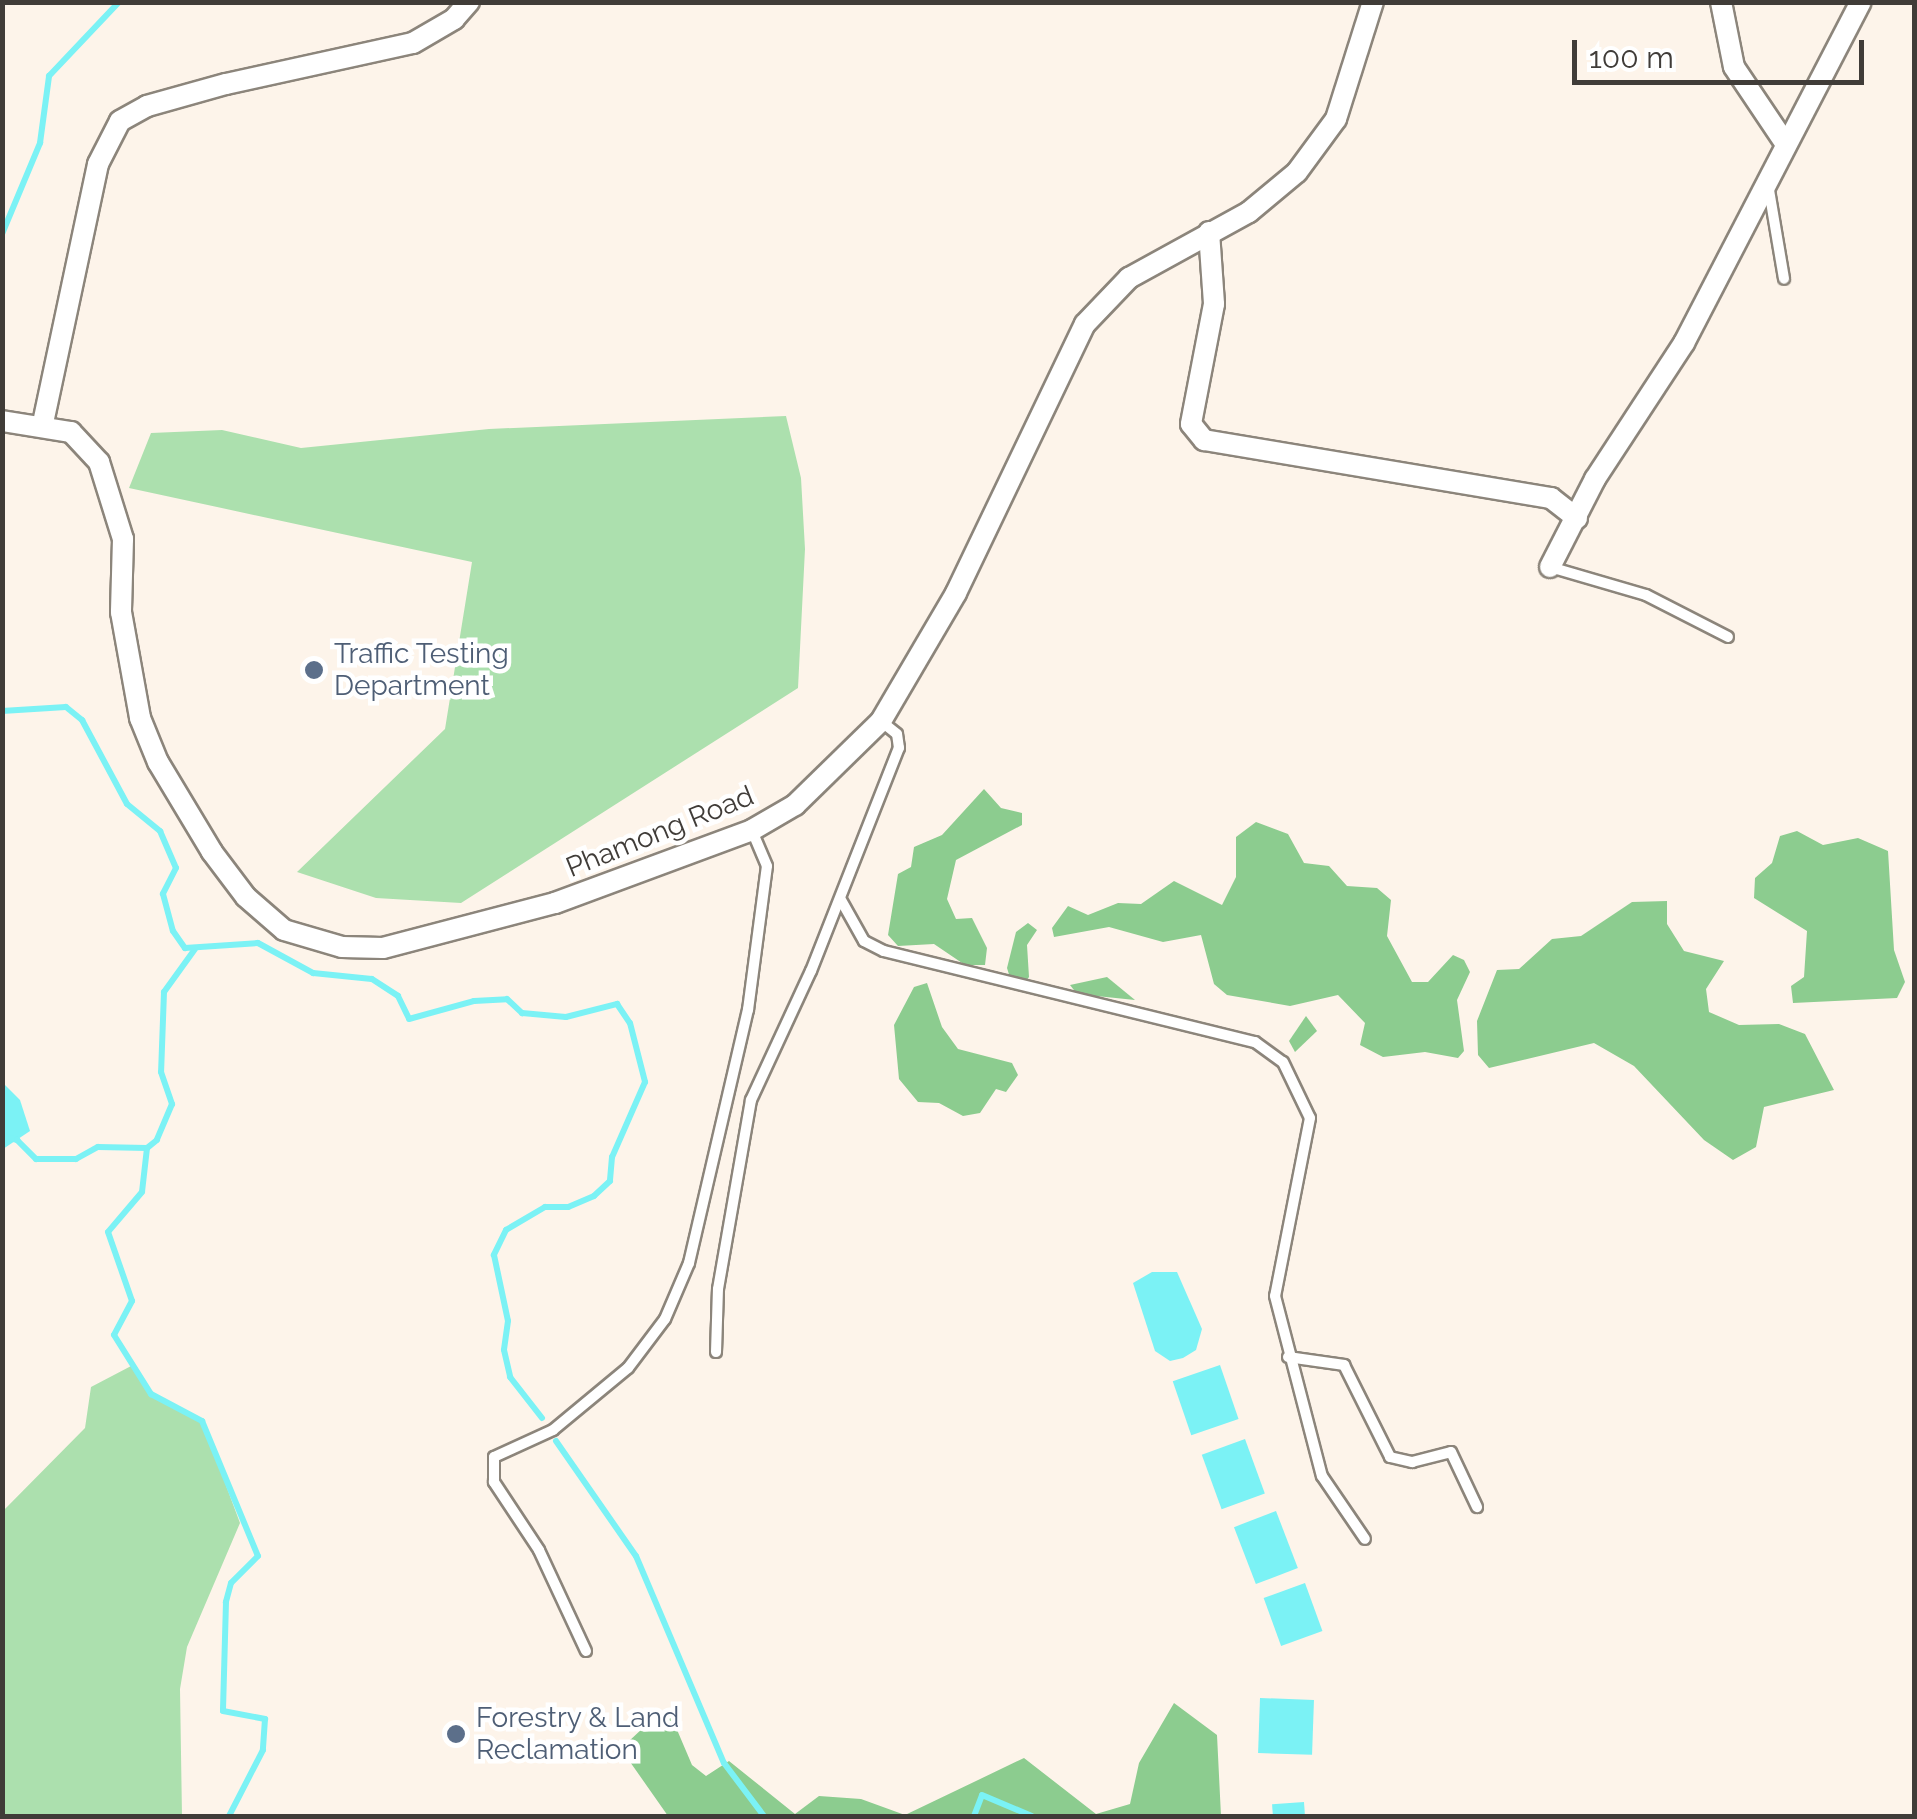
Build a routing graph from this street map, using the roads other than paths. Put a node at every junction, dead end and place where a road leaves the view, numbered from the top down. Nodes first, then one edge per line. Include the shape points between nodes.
1 (468, 2) edge
2 (1373, 2) edge
3 (1721, 2) edge
4 (1861, 2) edge
5 (1785, 144) junction
6 (1766, 178) junction
7 (1209, 232) junction
8 (1784, 279) dead end
9 (2, 421) edge
10 (42, 423) junction
11 (1577, 518) junction
12 (1550, 567) joint
13 (1728, 637) dead end
14 (882, 721) junction
15 (752, 830) junction
16 (841, 900) junction
17 (716, 1352) dead end
18 (1288, 1358) junction
19 (1478, 1507) dead end
20 (1364, 1539) dead end
21 (586, 1651) dead end

1 - 10 street via 454,19 413,43 226,84 147,106 120,121 98,164
2 - 7 street, Phamong Road via 1346,94 1317,148 1249,212
3 - 5 street via 1734,67
4 - 5 street
5 - 6 street
6 - 8 lane
6 - 11 street via 1684,343 1594,480
7 - 11 street via 1214,304 1191,424 1204,440 1533,494 1551,498
7 - 14 street, Phamong Road via 1129,278 1084,324 956,593
9 - 10 street, Phamong Road
10 - 15 street, Phamong Road via 72,432 99,462 123,539 122,612 140,718 158,762 212,852 246,897 284,930 342,946 384,948 430,939 555,903
11 - 12 street
12 - 13 lane via 1646,595
14 - 15 street, Phamong Road via 828,777
14 - 16 lane via 897,734 899,748
15 - 21 lane via 766,866 748,1010 689,1263 665,1319 628,1368 553,1430 494,1458 494,1482 539,1550
16 - 17 lane via 751,1100 718,1289
16 - 18 lane via 864,941 884,952 1254,1042 1282,1062 1310,1118 1275,1296
18 - 19 lane via 1344,1365 1390,1457 1412,1462 1451,1452
18 - 20 lane via 1322,1476

